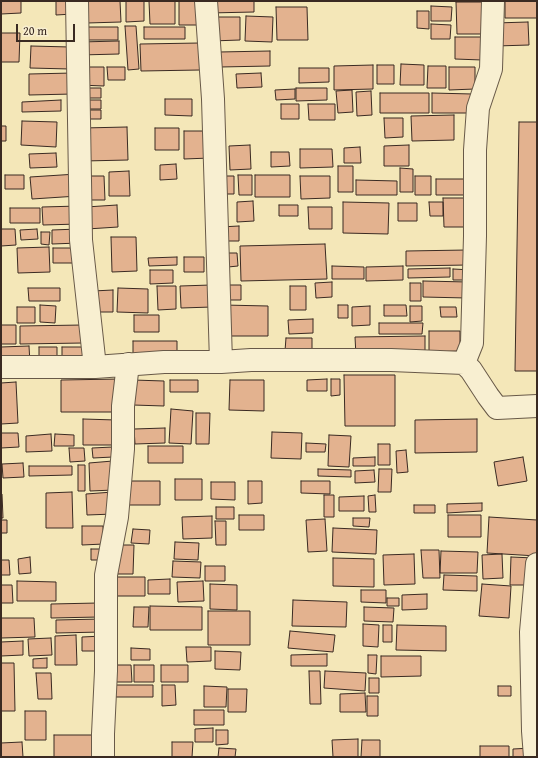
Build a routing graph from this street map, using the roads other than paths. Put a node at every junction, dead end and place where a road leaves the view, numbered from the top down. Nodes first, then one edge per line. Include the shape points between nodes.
1 (77, 1) edge
2 (206, 1) edge
3 (493, 1) edge
4 (221, 362) junction
5 (464, 363) junction
6 (128, 364) junction
7 (1, 367) edge
8 (95, 367) junction
9 (537, 406) edge
10 (537, 564) edge
11 (103, 757) edge
12 (535, 757) edge

1 - 8 street via 81,240
2 - 4 street via 213,99
3 - 5 street via 491,69 478,108 472,343
4 - 5 street via 391,360
4 - 6 street
5 - 9 street via 497,408
6 - 8 street
6 - 11 street via 117,517 106,575
7 - 8 street
10 - 12 street via 531,632

